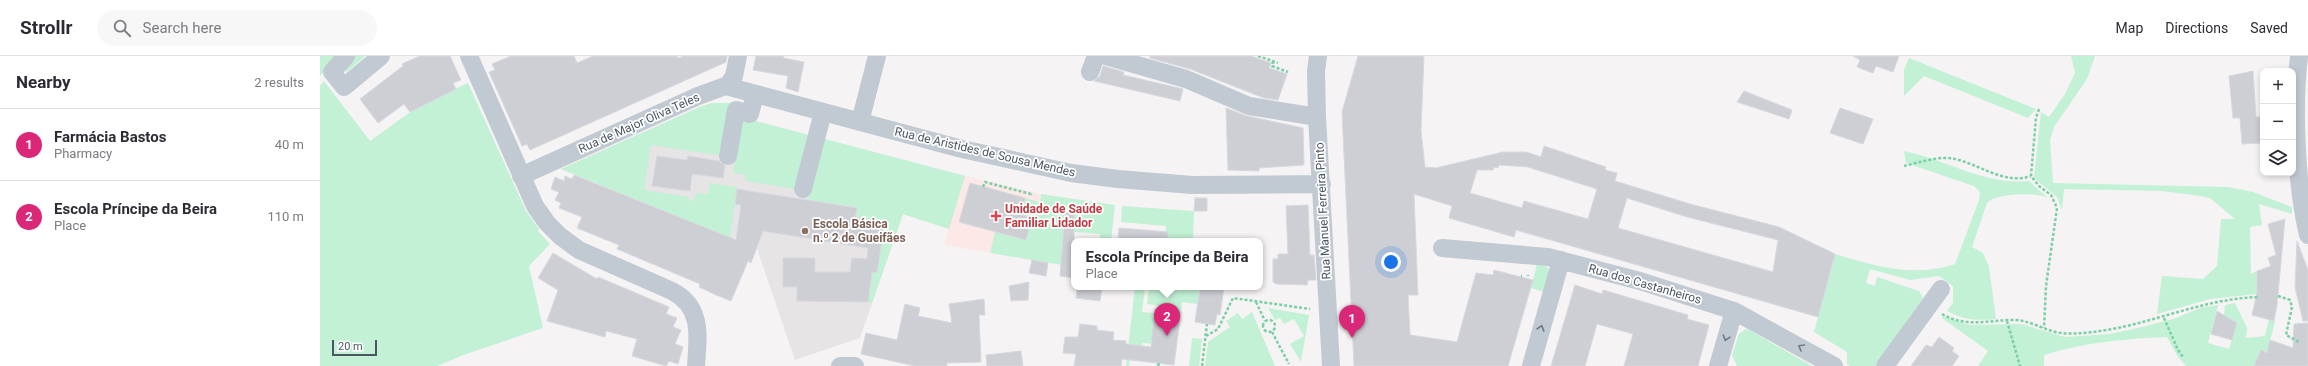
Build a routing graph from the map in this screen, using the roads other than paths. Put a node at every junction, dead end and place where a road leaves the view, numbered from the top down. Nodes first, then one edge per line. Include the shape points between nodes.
1 (346, 56) edge
2 (381, 56) edge
3 (469, 56) edge
4 (738, 56) edge
5 (877, 56) edge
6 (1106, 56) edge
7 (1318, 56) edge
8 (2299, 56) edge
9 (726, 86) junction
10 (755, 94) junction
11 (823, 112) junction
12 (1317, 117) junction
13 (860, 122) junction
14 (728, 156) dead end
15 (521, 176) junction
16 (1322, 184) junction
17 (803, 189) dead end
18 (2308, 236) edge
19 (1442, 248) dead end
20 (1561, 260) junction
21 (1941, 289) dead end
22 (1734, 311) junction
23 (696, 366) edge
24 (840, 366) edge
25 (854, 366) edge
26 (1331, 366) edge
27 (1531, 366) edge
28 (1718, 366) edge
29 (1834, 366) edge
30 (1885, 366) edge

1 - 2 street via 332,72 344,87
3 - 15 street
4 - 9 street via 734,76
5 - 13 street
6 - 12 street via 1186,79 1249,106
7 - 12 street, Rua Manuel Ferreira Pinto
8 - 18 street via 2296,74 2297,143
9 - 10 street, Rua de Aristides de Sousa Mendes
9 - 15 street, Rua de Major Oliva Teles via 698,96
10 - 11 street, Rua de Aristides de Sousa Mendes
10 - 14 street via 750,114 736,110
11 - 13 street, Rua de Aristides de Sousa Mendes
11 - 17 street
12 - 16 street, Rua Manuel Ferreira Pinto
13 - 16 street, Rua de Aristides de Sousa Mendes via 1013,161 1098,177 1192,185
15 - 23 street via 540,214 566,241 586,254 672,291 690,304 698,323
16 - 26 street, Rua Manuel Ferreira Pinto
19 - 20 street, Rua dos Castanheiros
20 - 22 street, Rua dos Castanheiros via 1640,281
27 -> 20 street
21 - 30 street
22 -> 28 street
29 -> 22 street, Rua dos Castanheiros
24 - 25 street

